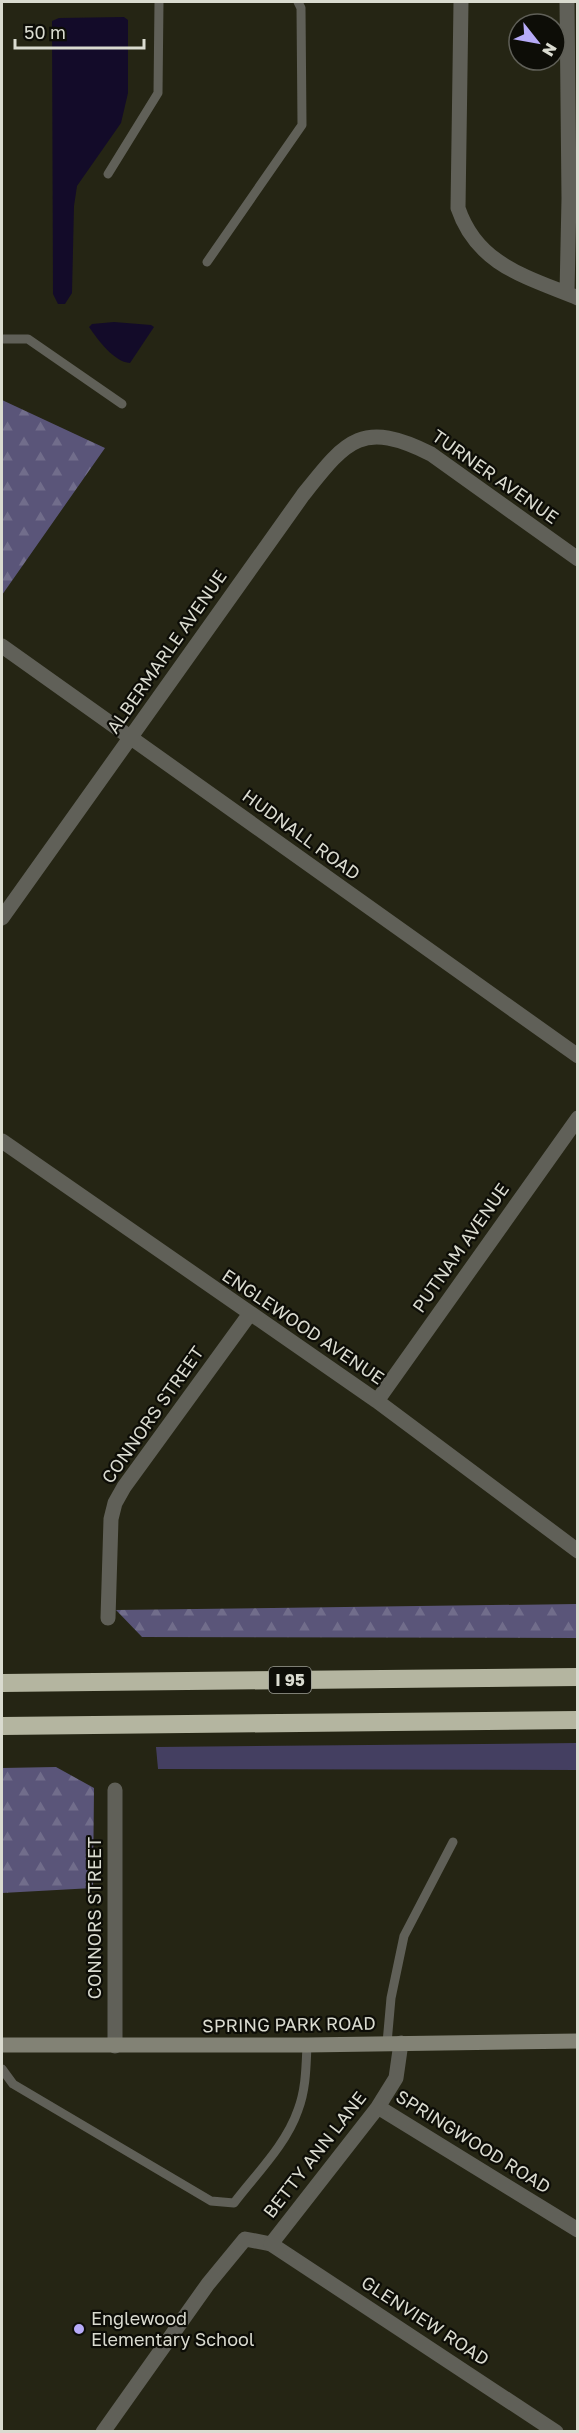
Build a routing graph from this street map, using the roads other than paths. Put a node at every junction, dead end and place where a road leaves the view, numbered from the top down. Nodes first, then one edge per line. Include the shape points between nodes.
1 (159, 2) edge
2 (298, 2) edge
3 (461, 2) edge
4 (567, 2) edge
5 (108, 174) dead end
6 (207, 262) dead end
7 (572, 296) edge
8 (2, 339) edge
9 (122, 404) dead end
10 (385, 437) joint
11 (578, 559) edge
12 (2, 646) edge
13 (131, 738) junction
14 (2, 918) edge
15 (578, 1056) edge
16 (578, 1118) edge
17 (2, 1141) edge
18 (249, 1315) junction
19 (377, 1401) junction
20 (578, 1551) edge
21 (108, 1618) dead end
22 (578, 1677) edge
23 (2, 1683) edge
24 (578, 1720) edge
25 (2, 1726) edge
26 (115, 1790) dead end
27 (453, 1842) dead end
28 (578, 2041) edge
29 (394, 2043) junction
30 (2, 2044) edge
31 (307, 2045) junction
32 (115, 2046) junction
33 (2, 2069) edge
34 (378, 2107) junction
35 (578, 2230) edge
36 (271, 2244) junction
37 (103, 2432) edge
38 (556, 2432) edge

1 - 5 lane via 158,93
2 - 6 lane via 302,125
3 - 7 street via 461,218 475,243 493,258 528,279
4 - 7 street
8 - 9 lane via 28,339
10 - 11 street, TURNER AVENUE via 431,454
10 - 13 street, ALBERMARLE AVENUE via 366,438 336,454
12 - 13 street, HUDNALL ROAD
13 - 14 street, ALBERMARLE AVENUE
13 - 15 street, HUDNALL ROAD
16 - 19 street, PUTNAM AVENUE
17 - 18 street, ENGLEWOOD AVENUE
18 - 19 street, ENGLEWOOD AVENUE
18 - 21 street, CONNORS STREET via 115,1503 111,1519
19 - 20 street, ENGLEWOOD AVENUE
22 - 23 highway, I 95
24 - 25 highway
26 - 32 street, CONNORS STREET
27 - 29 lane via 404,1936 391,1998
28 - 29 main road, SPRING PARK ROAD
29 - 31 main road, SPRING PARK ROAD
29 - 34 street, BETTY ANN LANE via 396,2078
30 - 32 main road, SPRING PARK ROAD
31 - 32 main road, SPRING PARK ROAD
31 - 33 lane via 305,2084 298,2111 284,2138 234,2203 211,2201 13,2084
34 - 35 street, SPRINGWOOD ROAD
34 - 36 street, BETTY ANN LANE
36 - 37 street, BETTY ANN LANE via 244,2239
36 - 38 street, GLENVIEW ROAD

